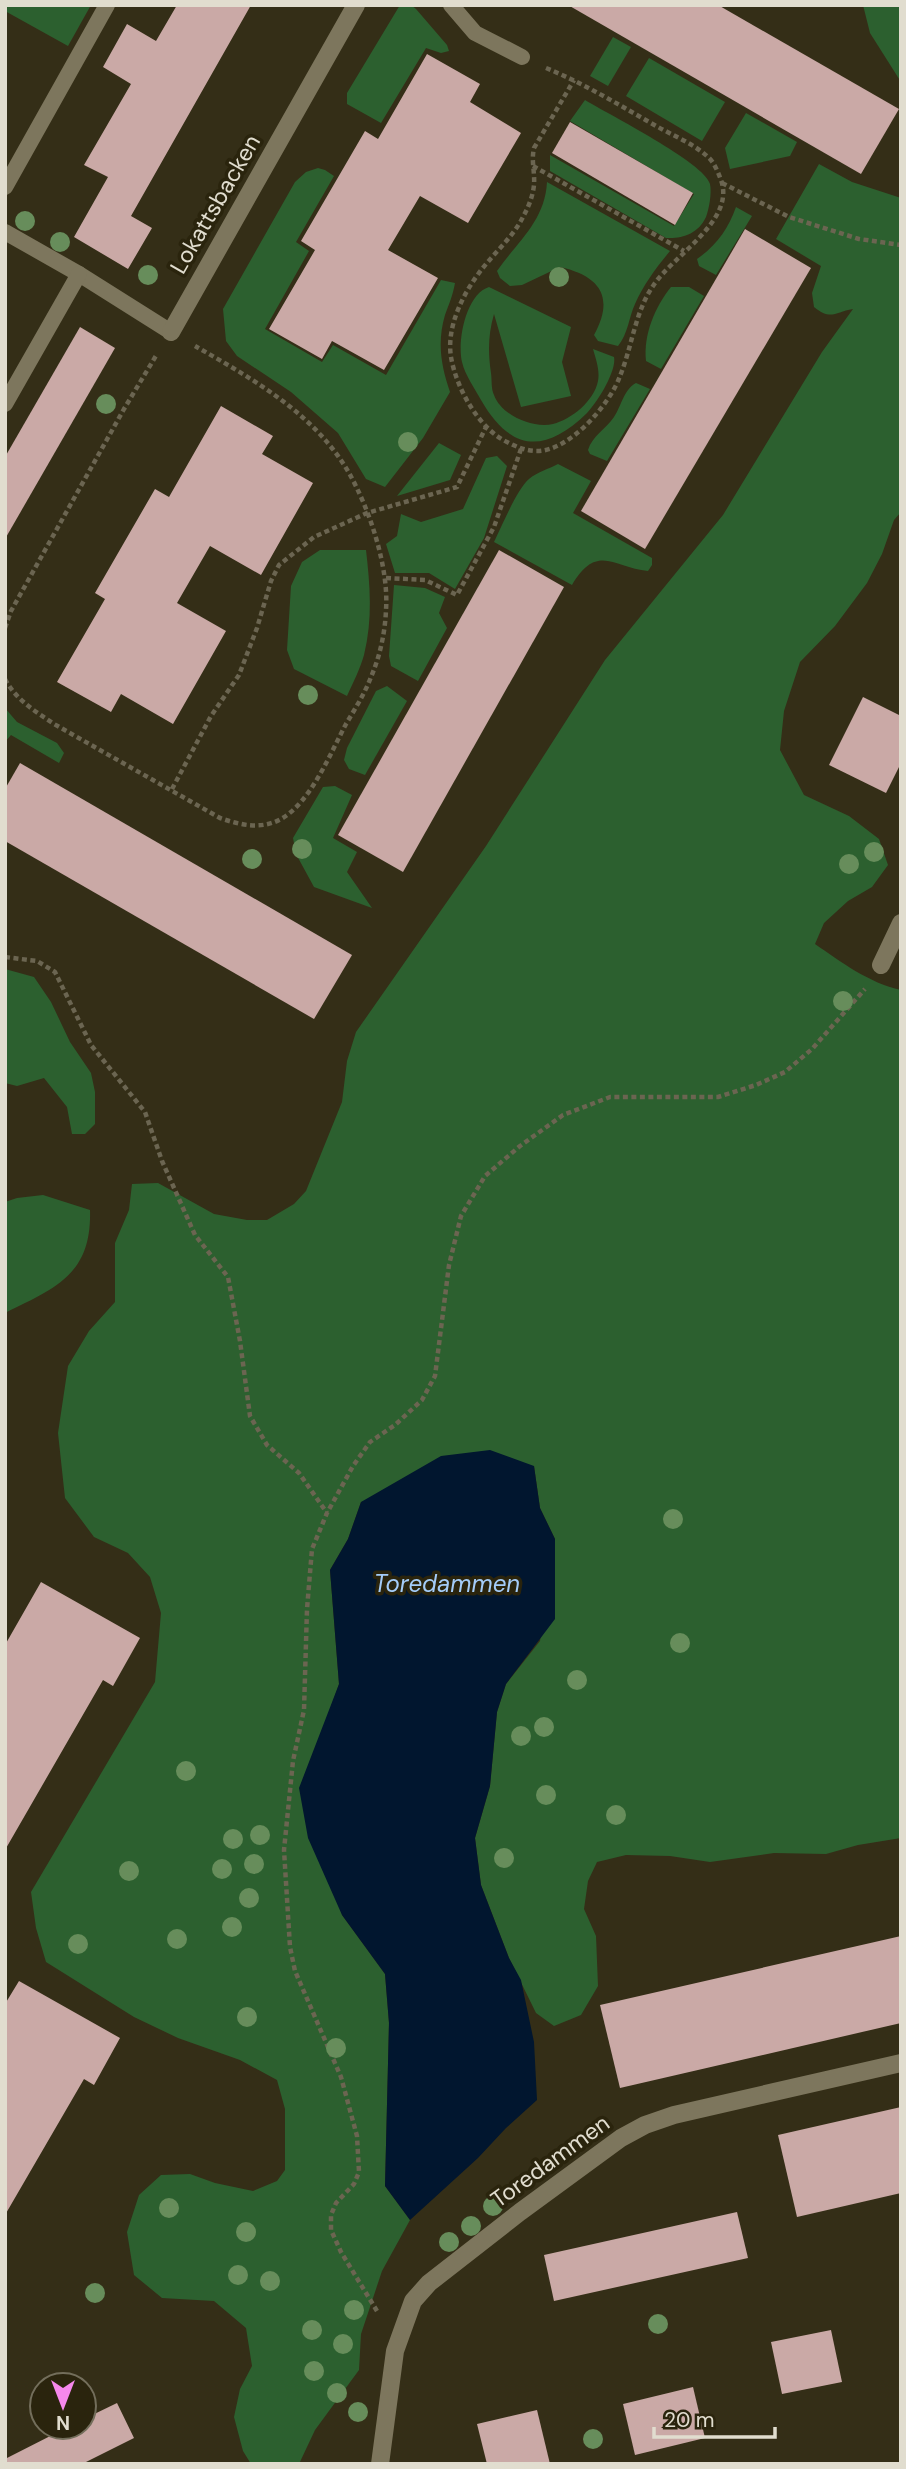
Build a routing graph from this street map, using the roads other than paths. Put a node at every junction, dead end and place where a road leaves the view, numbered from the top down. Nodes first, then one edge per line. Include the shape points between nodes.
1 (107, 5) edge
2 (356, 5) edge
3 (451, 5) edge
4 (522, 57) dead end
5 (5, 187) edge
6 (5, 232) edge
7 (79, 274) junction
8 (171, 332) joint
9 (5, 404) edge
10 (901, 923) edge
11 (881, 965) dead end
12 (901, 2063) edge
13 (380, 2464) edge

1 - 5 lane
2 - 8 street, Lokattsbacken
3 - 4 lane via 475,33
6 - 7 lane
7 - 8 lane
7 - 9 lane
10 - 11 street
12 - 13 street, Toredammen via 645,2125 520,2212 429,2283 414,2301 396,2350

